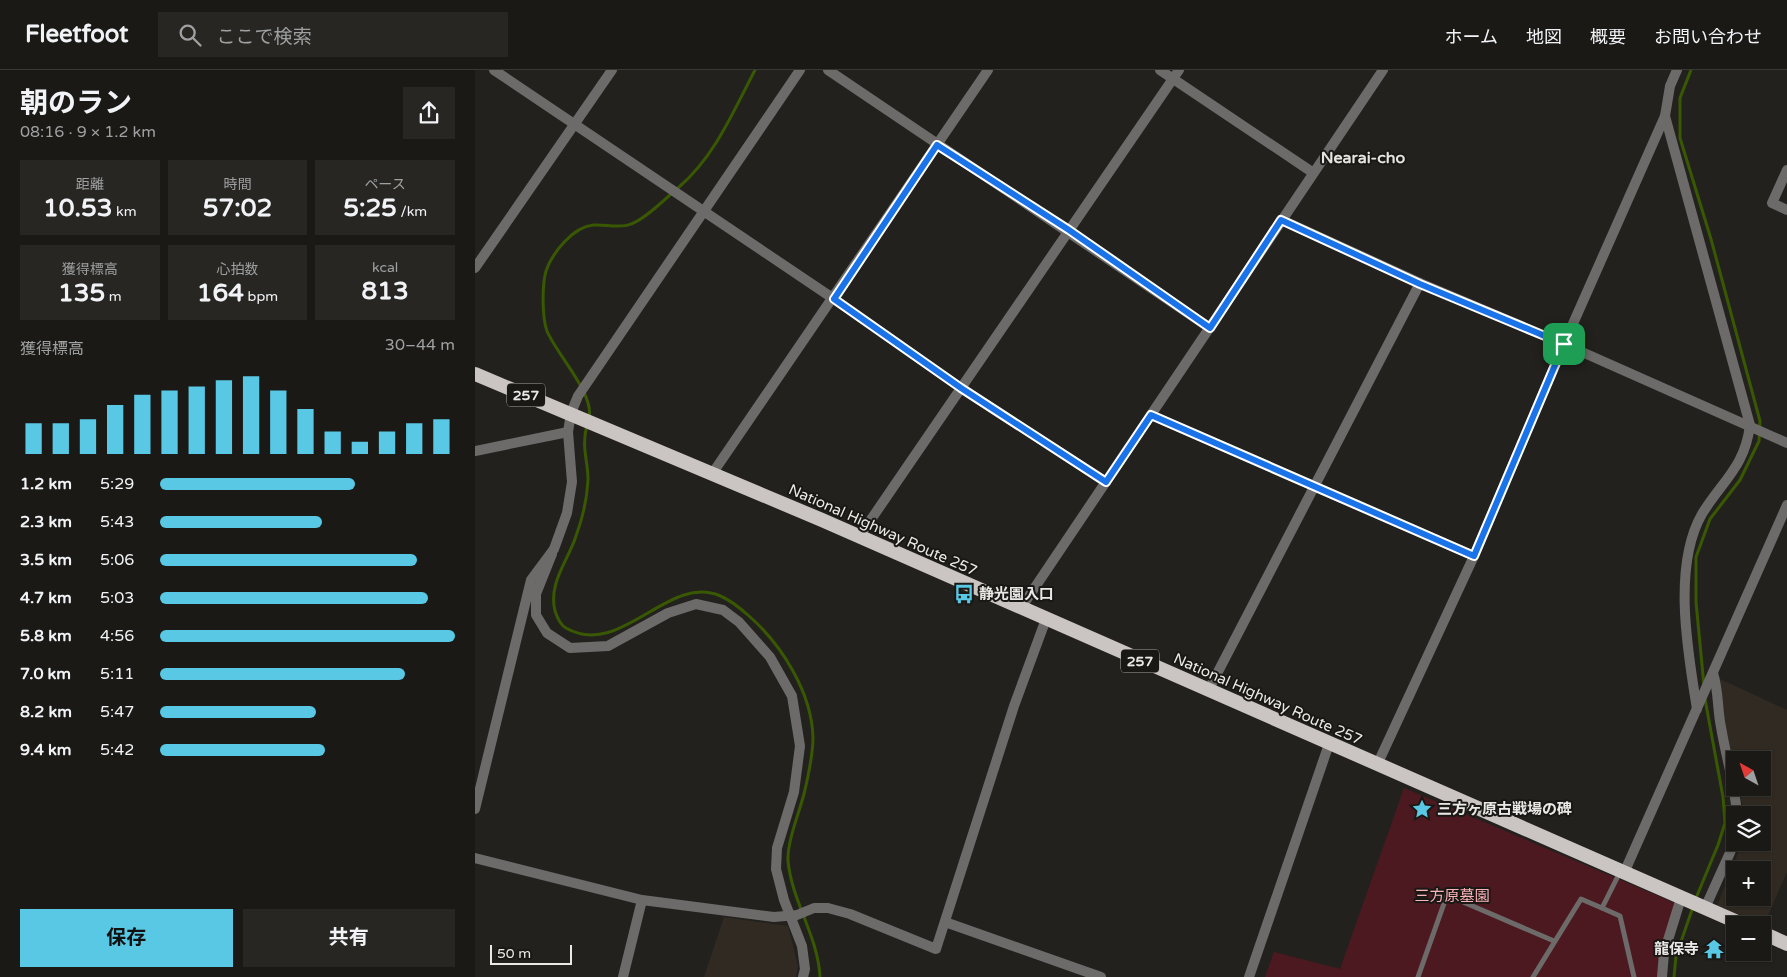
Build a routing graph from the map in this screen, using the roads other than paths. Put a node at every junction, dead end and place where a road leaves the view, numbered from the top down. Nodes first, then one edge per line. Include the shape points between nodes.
1 (494, 70) edge
2 (612, 70) edge
3 (800, 70) edge
4 (828, 70) edge
5 (988, 70) edge
6 (1160, 70) edge
7 (1383, 70) edge
8 (1677, 70) edge
9 (1176, 74) edge
10 (1665, 116) junction
11 (574, 125) junction
12 (937, 145) junction
13 (1787, 170) edge
14 (1312, 172) junction
15 (1787, 210) edge
16 (703, 212) junction
17 (1281, 220) junction
18 (1069, 230) junction
19 (475, 268) edge
20 (1420, 284) junction
21 (834, 299) junction
22 (1210, 328) junction
23 (1564, 344) junction
24 (475, 374) edge
25 (961, 388) junction
26 (574, 414) junction
27 (1151, 415) junction
28 (1757, 429) junction
29 (567, 432) junction
30 (1787, 443) edge
31 (475, 451) edge
32 (712, 474) junction
33 (1106, 482) junction
34 (1315, 486) junction
35 (1787, 505) edge
36 (859, 537) junction
37 (554, 549) junction
38 (1474, 556) junction
39 (1021, 608) junction
40 (1046, 619) junction
41 (1713, 673) junction
42 (1209, 691) junction
43 (1699, 706) junction
44 (1329, 744) junction
45 (1377, 765) junction
46 (1736, 806) edge
47 (475, 809) edge
48 (1730, 851) edge
49 (475, 858) edge
50 (1622, 873) junction
51 (642, 900) junction
52 (1693, 904) junction
53 (1602, 908) junction
54 (793, 916) junction
55 (1726, 918) edge
56 (945, 922) junction
57 (1771, 937) edge
58 (1554, 941) junction
59 (1787, 944) edge
60 (623, 977) edge
61 (803, 977) edge
62 (1101, 977) edge
63 (1249, 977) edge
64 (1418, 977) edge
65 (1533, 977) edge
66 (1634, 977) edge
67 (1662, 977) edge

1 - 11 street
2 - 11 street
3 - 16 street
4 - 12 street
5 - 12 street
6 - 9 street
7 - 14 street
8 - 10 street via 1670,86
9 - 14 street
9 - 18 street
10 - 23 street
10 - 28 street
11 - 16 street
11 - 19 street
12 - 18 street
12 - 21 street
13 - 15 street via 1772,203
14 - 17 street
16 - 21 street
16 - 26 street via 578,396
17 - 20 street
17 - 22 street
18 - 22 street
18 - 25 street
20 - 23 street
20 - 34 street
21 - 25 street
21 - 32 street
22 - 27 street
23 - 28 street
23 - 38 street
24 - 26 highway, National Highway Route 257 / 257
25 - 33 street
25 - 36 street
26 - 29 street
26 - 32 highway, National Highway Route 257 / 257
27 - 33 street
27 - 34 street
28 - 30 street
28 - 43 street via 1736,468 1702,514 1690,540 1685,564 1690,667
29 - 31 street
29 - 37 street via 572,482 567,513
32 - 36 highway, National Highway Route 257 / 257
33 - 39 street
34 - 38 street
34 - 42 street
35 - 41 street
36 - 39 highway, National Highway Route 257 / 257
37 - 47 street via 531,580
37 - 54 street via 536,594 537,615 547,633 570,648 608,646 668,613 696,604 723,610 739,622 770,657 792,696 800,746 794,792 777,848 776,869
38 - 45 street
39 - 40 highway, National Highway Route 257 / 257
40 - 42 highway, National Highway Route 257 / 257
40 - 56 street via 1014,706
41 - 43 street
41 - 46 street via 1719,692 1720,725
42 - 44 highway, National Highway Route 257 / 257
43 - 50 street
44 - 45 highway, National Highway Route 257 / 257
44 - 63 street
45 - 50 highway, National Highway Route 257 / 257
48 - 52 street
49 - 51 street
50 - 52 highway, National Highway Route 257 / 257
50 - 53 lane
51 - 54 street via 774,917
51 - 60 street
52 - 55 highway, National Highway Route 257 / 257
52 - 67 street via 1664,953
53 - 58 lane via 1581,898
53 - 66 lane via 1620,916
54 - 56 street via 814,908 828,908 936,949
54 - 61 street via 802,946
56 - 62 street
57 - 59 highway
58 - 64 lane via 1447,895
58 - 65 lane

